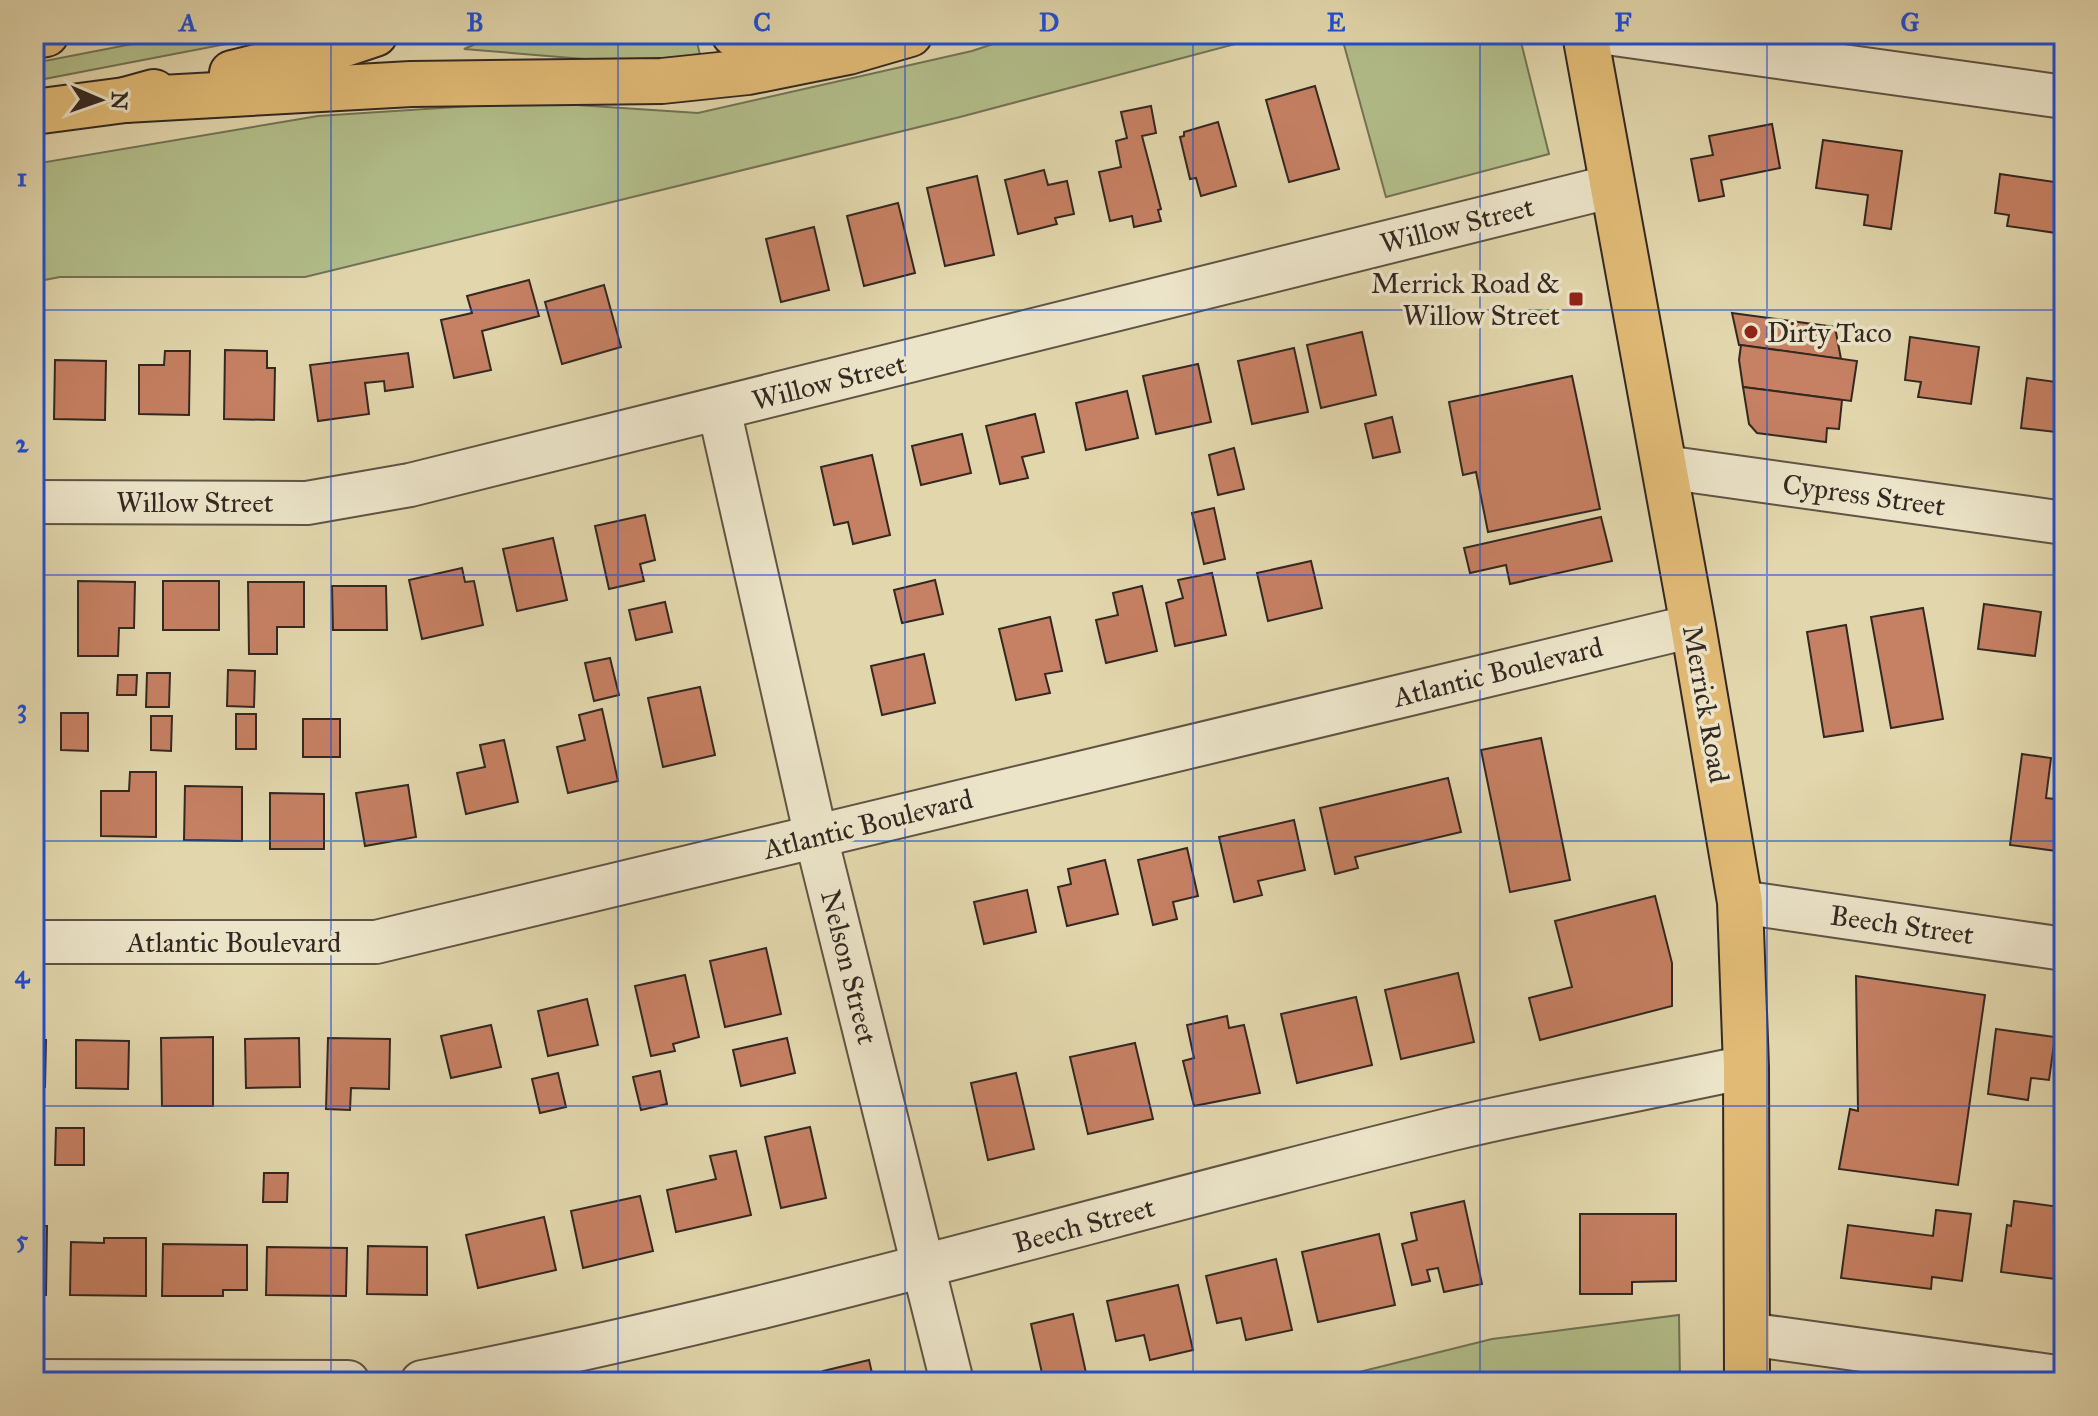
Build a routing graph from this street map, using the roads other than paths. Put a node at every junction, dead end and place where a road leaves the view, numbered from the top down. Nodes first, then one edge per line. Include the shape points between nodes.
1 (46, 34) edge
2 (375, 34) edge
3 (734, 34) edge
4 (910, 34) edge
5 (1585, 34) edge
6 (1614, 34) edge
7 (34, 36) edge
8 (848, 52) junction
9 (2064, 97) edge
10 (125, 100) junction
11 (34, 112) edge
12 (1613, 186) junction
13 (719, 409) junction
14 (1664, 467) junction
15 (34, 502) edge
16 (2064, 523) edge
17 (1693, 626) junction
18 (816, 837) junction
19 (1740, 902) junction
20 (34, 942) edge
21 (2064, 949) edge
22 (1746, 1067) junction
23 (925, 1266) junction
24 (1747, 1334) junction
25 (2064, 1378) edge
26 (34, 1381) edge
27 (348, 1382) edge
28 (422, 1382) edge
29 (952, 1382) edge
30 (1747, 1382) edge

1 - 7 main road
2 - 10 main road
3 - 8 main road via 769,47
4 - 8 main road
5 - 12 main road, Merrick Road
6 - 9 street
8 - 10 main road via 748,72 662,81 411,84
10 - 11 main road
12 - 13 street, Willow Street
12 - 14 main road, Merrick Road
13 - 15 street, Willow Street via 410,485 307,503
13 - 18 street, Nelson Street
14 - 16 street, Cypress Street
14 - 17 main road, Merrick Road
17 - 18 street, Atlantic Boulevard
17 - 19 main road, Merrick Road
18 - 20 street, Atlantic Boulevard via 376,942
18 - 23 street, Nelson Street
19 - 21 street, Beech Street
19 - 22 main road, Merrick Road
22 - 23 street, Beech Street via 1454,1129
22 - 24 main road, Merrick Road
23 - 28 street, Beech Street
23 - 29 street, Nelson Street
24 - 25 street
24 - 30 main road, Merrick Road
26 - 27 street

